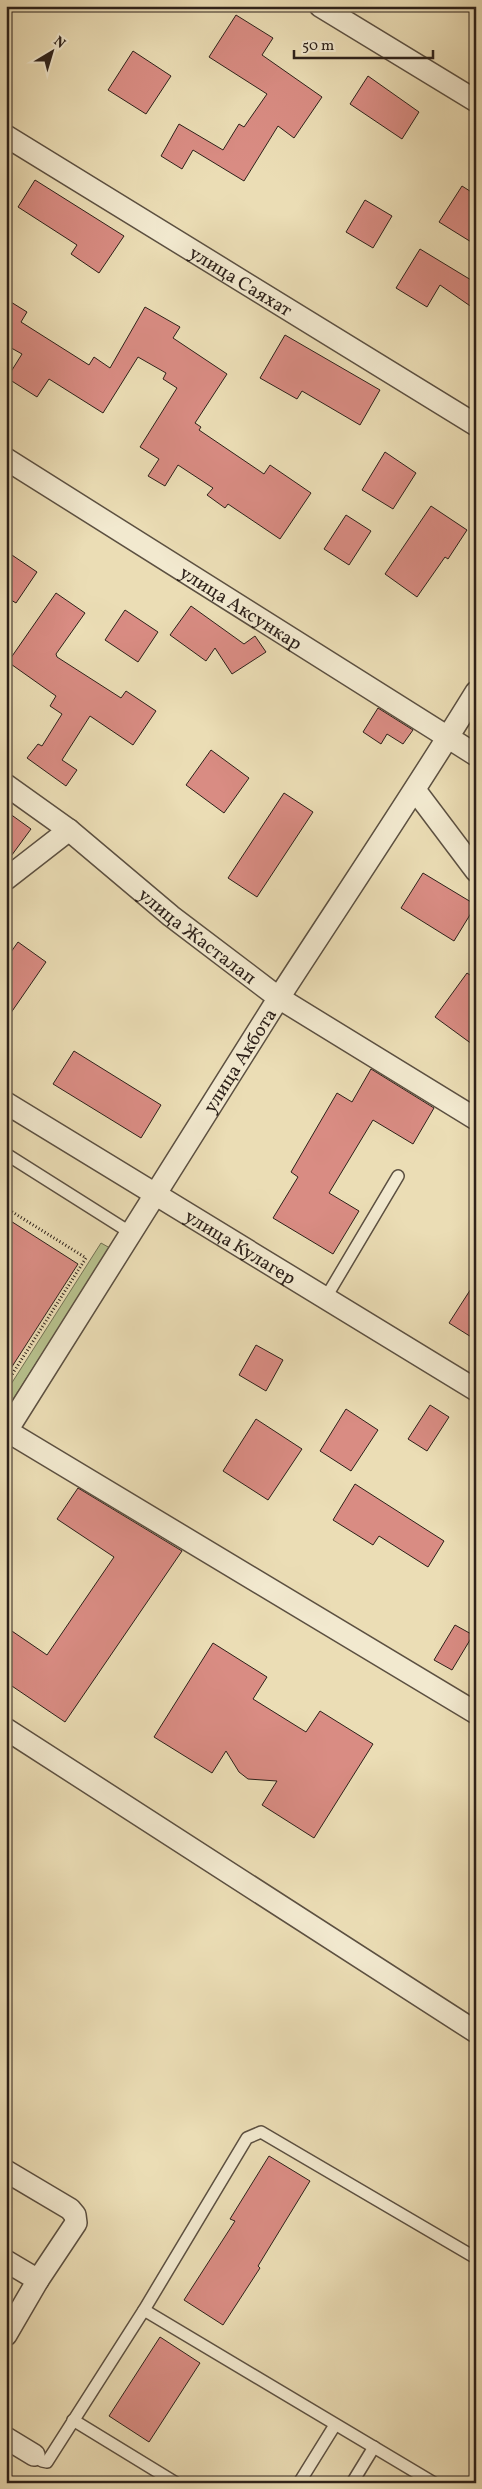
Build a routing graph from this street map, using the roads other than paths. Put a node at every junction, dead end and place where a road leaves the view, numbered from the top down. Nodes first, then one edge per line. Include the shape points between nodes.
1 (320, 6) edge
2 (476, 101) edge
3 (6, 136) edge
4 (476, 425) edge
5 (6, 460) edge
6 (476, 692) edge
7 (448, 738) junction
8 (476, 755) edge
9 (6, 785) edge
10 (415, 790) junction
11 (69, 830) junction
12 (476, 870) edge
13 (6, 879) edge
14 (279, 998) junction
15 (6, 1103) edge
16 (476, 1119) edge
17 (6, 1154) edge
18 (398, 1176) dead end
19 (154, 1194) junction
20 (131, 1233) junction
21 (326, 1299) junction
22 (476, 1390) edge
23 (7, 1432) edge
24 (476, 1713) edge
25 (6, 1729) edge
26 (476, 2032) edge
27 (6, 2171) edge
28 (476, 2258) edge
29 (6, 2261) edge
30 (38, 2280) junction
31 (144, 2310) junction
32 (9, 2325) edge
33 (73, 2420) junction
34 (334, 2424) junction
35 (6, 2438) edge
36 (374, 2447) junction
37 (34, 2455) joint
38 (176, 2483) edge
39 (299, 2483) edge
40 (352, 2483) edge
41 (434, 2483) edge

1 - 2 street
3 - 4 street, улица Саяхат
5 - 7 street, улица Аксункар
6 - 7 street, улица Акбота
7 - 8 street, улица Аксункар
7 - 10 street, улица Акбота
9 - 11 street, улица Жасталап
10 - 12 street
10 - 14 street, улица Акбота
11 - 13 street
11 - 14 street, улица Жасталап via 171,916
14 - 16 street, улица Жасталап
14 - 19 street, улица Акбота
15 - 19 street, улица Кулагер
17 - 20 lane
18 - 21 lane
19 - 20 street, улица Акбота
19 - 21 street, улица Кулагер
20 - 23 street, улица Акбота
21 - 22 street, улица Кулагер
23 - 24 street
25 - 26 street
27 - 30 street via 75,2215 76,2223
28 - 31 lane via 261,2132 247,2138
29 - 30 street
30 - 32 street
31 - 33 lane
31 - 34 lane
33 - 37 lane via 47,2462
33 - 38 lane
34 - 36 lane
34 - 39 lane
35 - 37 street
36 - 40 lane
36 - 41 lane

